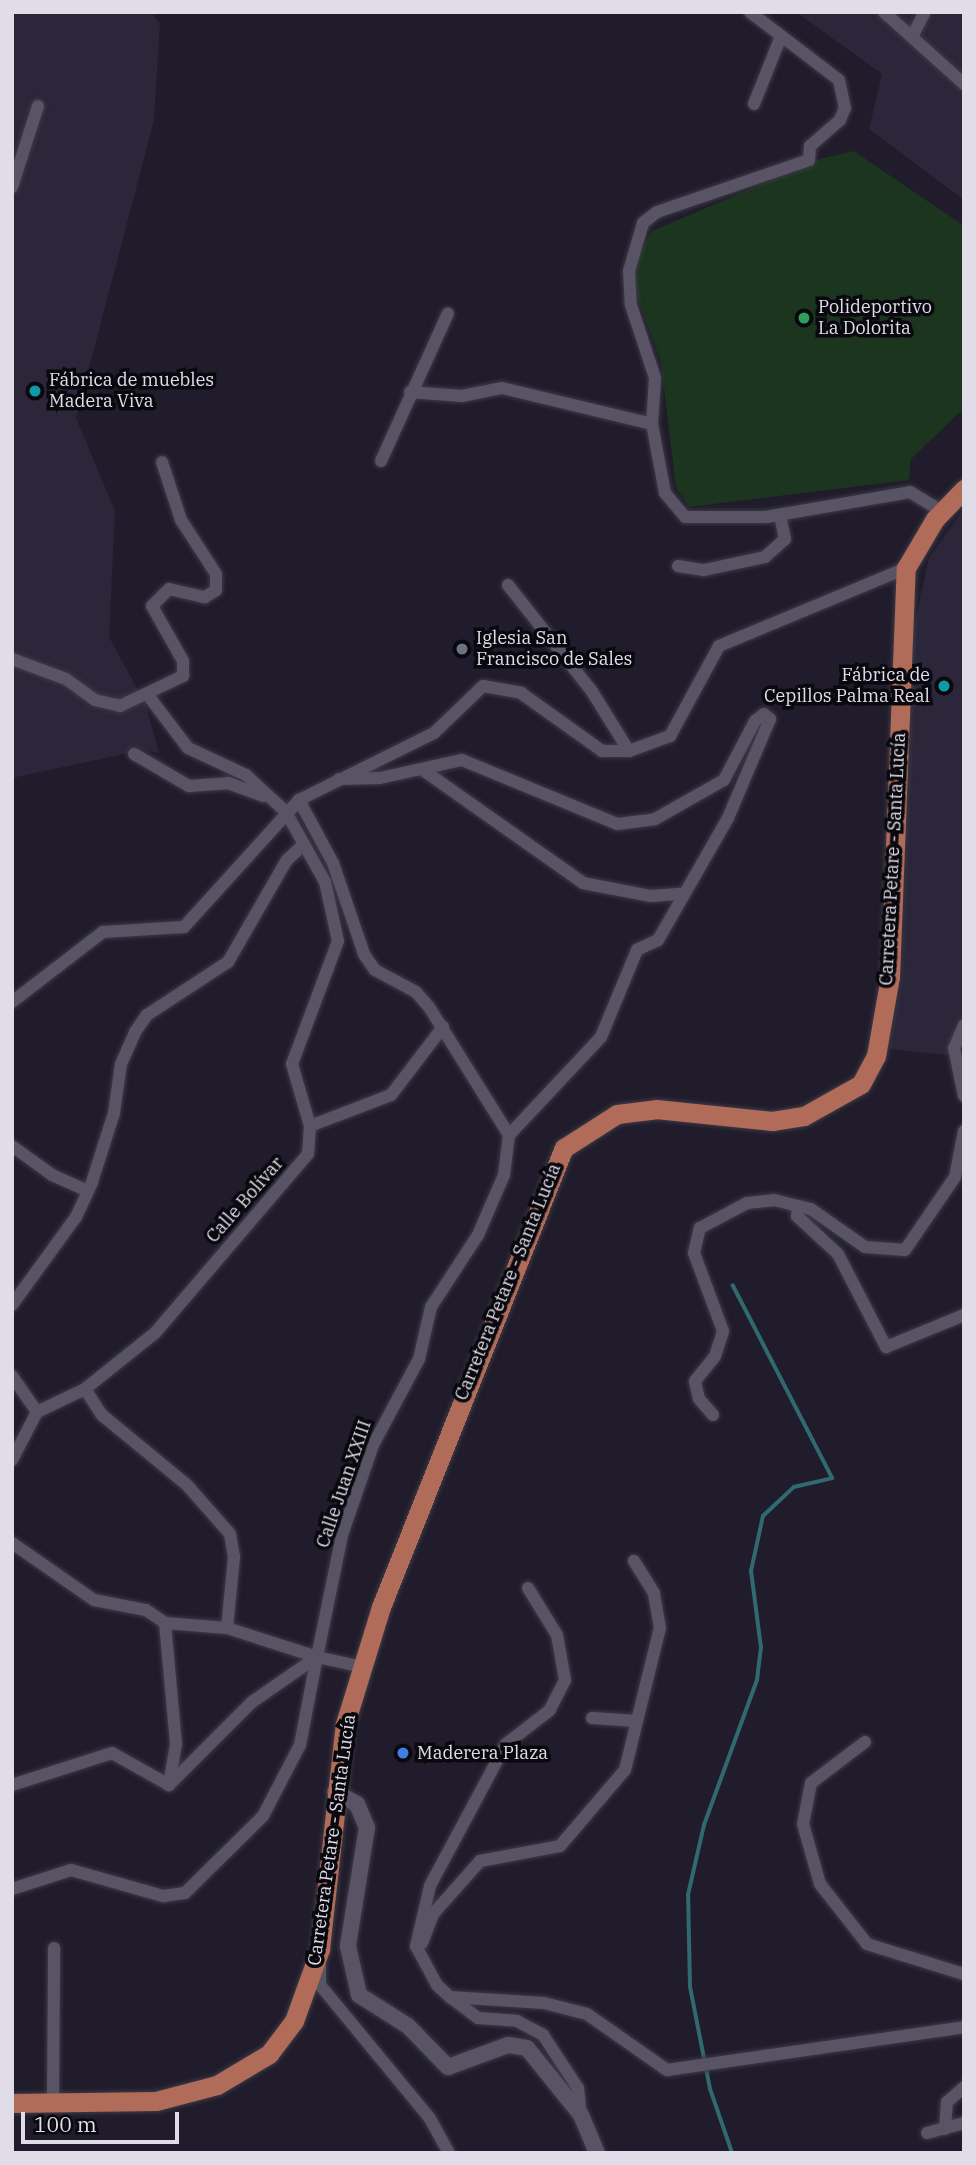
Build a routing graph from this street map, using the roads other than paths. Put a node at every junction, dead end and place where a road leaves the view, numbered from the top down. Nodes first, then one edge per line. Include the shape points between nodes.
1 (750, 12) edge
2 (884, 12) edge
3 (925, 12) edge
4 (781, 36) junction
5 (912, 37) junction
6 (964, 84) edge
7 (754, 104) dead end
8 (38, 106) dead end
9 (12, 187) edge
10 (448, 313) dead end
11 (410, 392) junction
12 (652, 424) junction
13 (381, 461) dead end
14 (162, 462) dead end
15 (964, 489) edge
16 (943, 511) junction
17 (780, 515) junction
18 (678, 566) dead end
19 (906, 568) junction
20 (508, 585) dead end
21 (12, 659) edge
22 (30, 667) junction
23 (12, 668) edge
24 (147, 694) junction
25 (629, 751) junction
26 (134, 754) dead end
27 (423, 770) junction
28 (338, 779) junction
29 (268, 797) junction
30 (299, 800) junction
31 (286, 812) junction
32 (303, 845) junction
33 (681, 894) junction
34 (12, 1002) edge
35 (964, 1025) edge
36 (443, 1027) junction
37 (964, 1096) edge
38 (310, 1126) junction
39 (964, 1130) edge
40 (509, 1135) junction
41 (12, 1146) edge
42 (88, 1191) junction
43 (798, 1206) junction
44 (12, 1305) edge
45 (964, 1315) edge
46 (12, 1376) edge
47 (15, 1389) edge
48 (85, 1389) junction
49 (37, 1412) junction
50 (713, 1415) dead end
51 (12, 1460) edge
52 (12, 1543) edge
53 (634, 1561) dead end
54 (528, 1588) dead end
55 (165, 1623) junction
56 (227, 1628) junction
57 (317, 1657) junction
58 (363, 1667) junction
59 (592, 1718) dead end
60 (637, 1721) junction
61 (865, 1742) dead end
62 (169, 1785) junction
63 (12, 1786) edge
64 (335, 1792) junction
65 (12, 1889) edge
66 (54, 1948) dead end
67 (320, 1949) junction
68 (425, 1972) junction
69 (964, 1974) edge
70 (450, 1997) junction
71 (964, 2027) edge
72 (964, 2087) edge
73 (52, 2102) junction
74 (12, 2103) edge
75 (581, 2115) junction
76 (964, 2123) edge
77 (944, 2129) junction
78 (927, 2133) dead end
79 (449, 2153) edge
80 (597, 2153) edge

1 - 4 street
2 - 5 street
3 - 5 street
4 - 7 street
4 - 12 street via 838,80 845,108 840,120 810,146 809,160 657,212 643,223 629,271 631,305 655,378
5 - 6 street
8 - 9 street
10 - 11 street
11 - 12 street via 463,396 502,388
11 - 13 street
12 - 17 street via 665,492 685,517
14 - 24 street via 181,520 216,574 216,590 205,597 169,589 159,594 152,606 183,662 183,676
15 - 16 main road
16 - 17 street via 910,492
16 - 19 main road
17 - 18 street via 782,548 765,557 705,570
19 - 25 street via 719,646 670,736
19 - 58 main road, Carretera Petare - Santa Lucía via 890,977 876,1056 861,1084 804,1116 772,1121 656,1109 617,1114 564,1148 440,1452
20 - 25 street via 591,690
21 - 22 street
22 - 23 street
22 - 24 street via 66,679 94,700 120,706
24 - 29 street via 188,748 246,775
25 - 28 street via 603,751 521,693 483,686 434,733
26 - 29 street via 189,786 228,783
27 - 28 street
27 - 33 street via 583,883 650,896
27 - 33 street via 463,760 617,824 655,819 724,780 764,714 770,719 749,778
28 - 30 street
29 - 31 street
30 - 31 street
30 - 36 street via 333,863 369,962 416,992
31 - 32 street, Calle Bolívar
31 - 34 street via 184,927 103,932
32 - 38 street, Calle Bolívar via 325,882 338,941 292,1064
32 - 42 street via 287,860 228,962 147,1015 135,1032
33 - 40 street via 658,940 637,950 601,1037
35 - 37 street via 954,1048
36 - 38 street via 391,1095
36 - 40 street
38 - 48 street, Calle Bolívar via 308,1154 185,1299 155,1333
39 - 43 street via 955,1177 905,1250 865,1247
40 - 57 street, Calle Juan XXIII via 504,1175 478,1235 431,1307 419,1359 373,1445 342,1535
41 - 42 street via 52,1175
42 - 44 street
43 - 45 street via 797,1216 838,1254 886,1347
43 - 50 street via 774,1200 747,1203 700,1228 694,1253 723,1331 715,1356 695,1381 699,1399
46 - 47 street
47 - 49 street
48 - 49 street, Calle Bolívar
48 - 56 street via 102,1415 187,1485 230,1534 234,1557
49 - 51 street
52 - 55 street via 94,1600 146,1610
53 - 60 street via 651,1586 660,1619
54 - 68 street via 561,1648 563,1686 536,1724 506,1744 430,1886 416,1931
55 - 56 street
55 - 62 street via 176,1744
56 - 57 street
57 - 58 street
57 - 62 street via 251,1702
57 - 65 street, Calle Juan XXIII via 300,1745 263,1816 185,1893 163,1896 71,1870
58 - 64 main road, Carretera Petare - Santa Lucía
59 - 60 street
60 - 68 street via 625,1770 573,1836 551,1848 487,1857 447,1894 425,1928
61 - 69 street via 811,1783 803,1824 820,1884 867,1944
62 - 63 street via 112,1752
64 - 67 main road, Carretera Petare - Santa Lucía
64 - 75 street via 357,1804 367,1827 348,1946 359,1995 408,2026 448,2067 513,2044 527,2048
66 - 73 street
67 - 73 main road, Carretera Petare - Santa Lucía via 294,2021 269,2054 217,2085 156,2101
67 - 79 street via 320,1985 429,2116
68 - 70 street
70 - 71 street via 568,2007 667,2070
70 - 75 street via 478,2018 517,2021 543,2035 578,2088
72 - 77 street via 947,2102
73 - 74 main road, Carretera Petare - Santa Lucía
75 - 80 street
76 - 77 street
77 - 78 street

